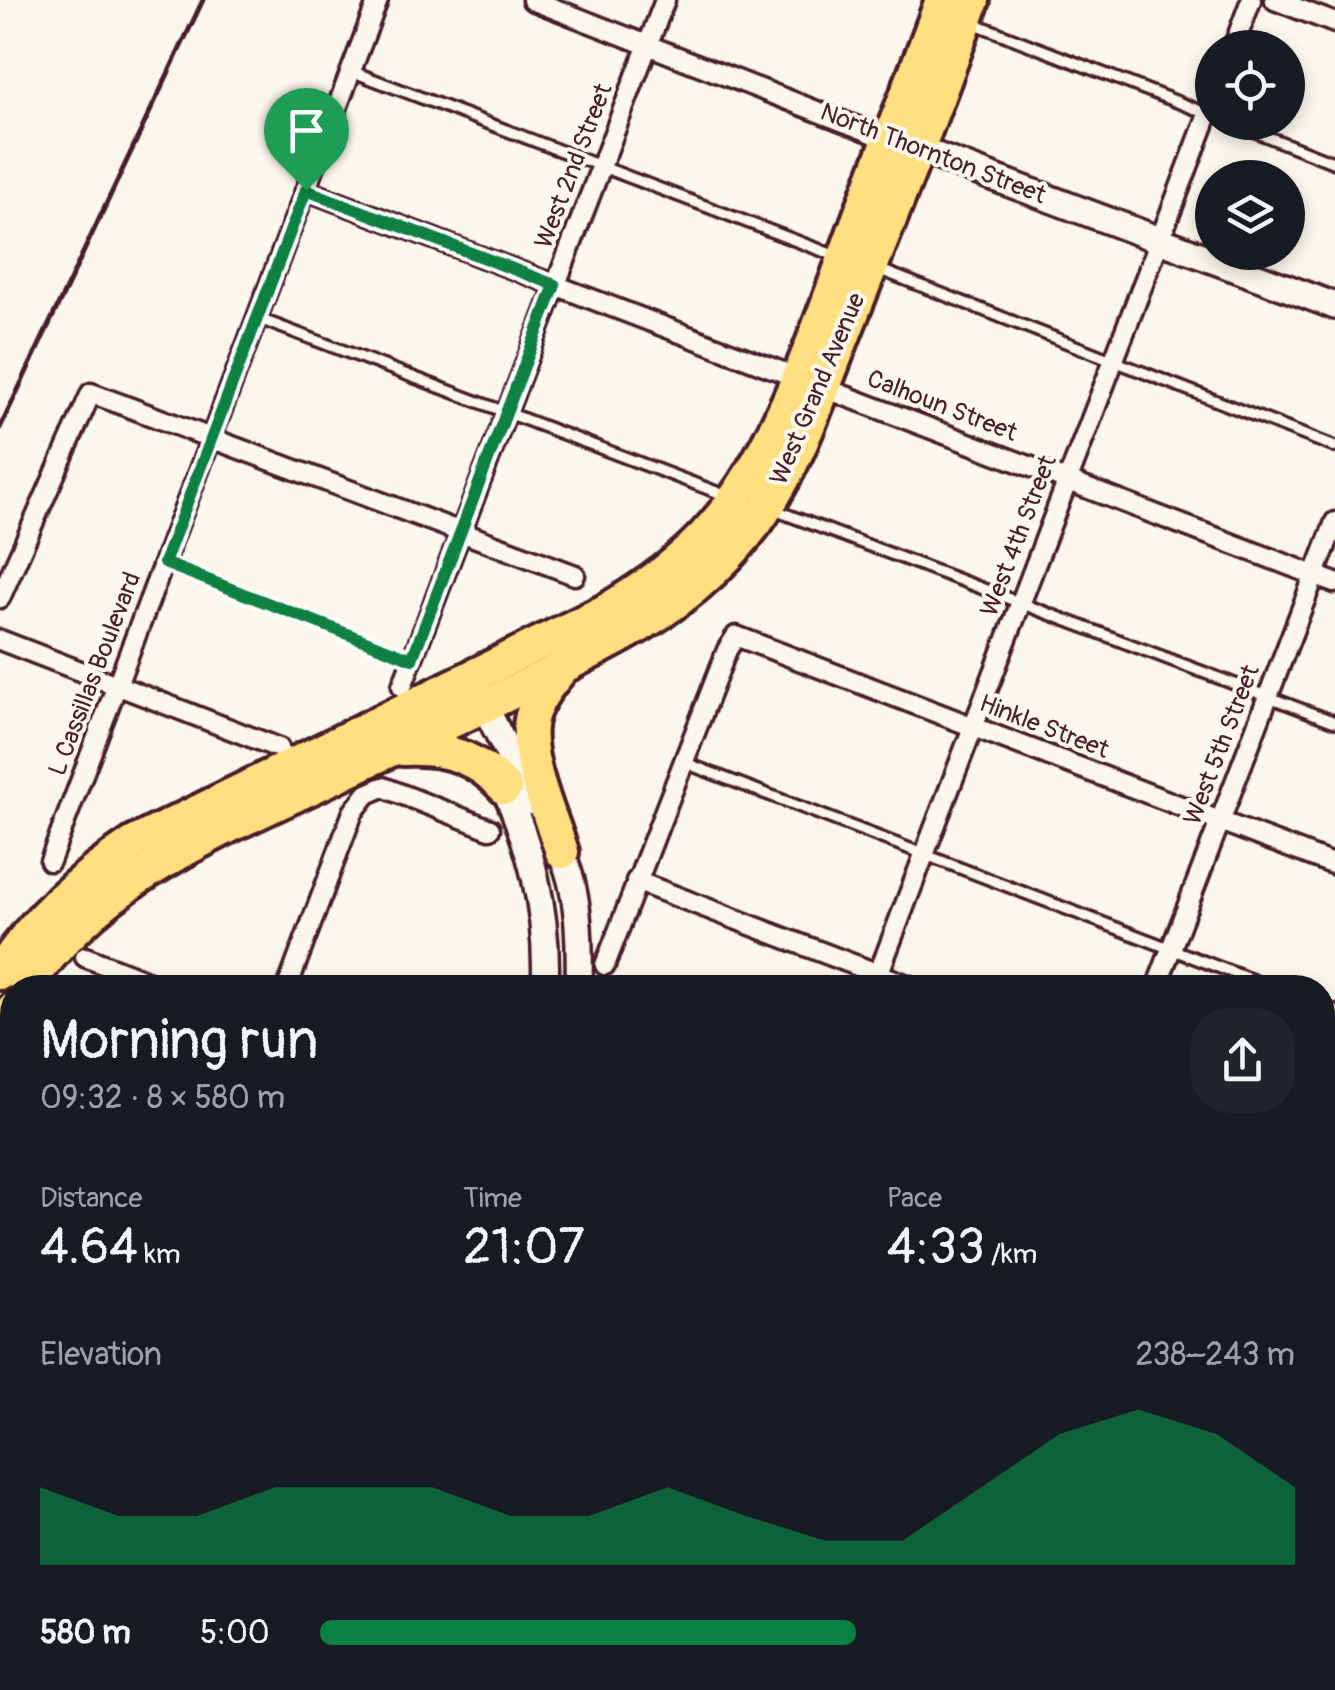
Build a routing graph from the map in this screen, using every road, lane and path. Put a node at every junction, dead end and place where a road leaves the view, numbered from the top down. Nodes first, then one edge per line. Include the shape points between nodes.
1 (378, 0) edge
2 (532, 0) edge
3 (665, 0) edge
4 (1251, 0) edge
5 (1276, 0) edge
6 (949, 6) edge
7 (1335, 23) edge
8 (1240, 30) edge
9 (648, 44) junction
10 (351, 71) junction
11 (1195, 105) edge
12 (1200, 140) edge
13 (1276, 140) edge
14 (902, 143) junction
15 (1335, 163) edge
16 (601, 168) junction
17 (306, 190) junction
18 (1162, 240) junction
19 (857, 262) junction
20 (555, 285) junction
21 (1335, 306) edge
22 (258, 318) junction
23 (1114, 362) junction
24 (810, 382) junction
25 (507, 411) junction
26 (212, 436) junction
27 (1335, 447) edge
28 (1068, 480) junction
29 (750, 503) junction
30 (1335, 522) edge
31 (461, 531) junction
32 (164, 563) junction
33 (575, 575) dead end
34 (1314, 575) junction
35 (1335, 583) edge
36 (0, 598) edge
37 (1020, 604) junction
38 (0, 640) edge
39 (412, 659) junction
40 (562, 668) junction
41 (117, 686) junction
42 (402, 686) dead end
43 (471, 695) junction
44 (1268, 696) junction
45 (1335, 722) edge
46 (973, 727) junction
47 (279, 748) dead end
48 (394, 749) junction
49 (683, 762) junction
50 (506, 788) junction
51 (1220, 821) junction
52 (490, 829) dead end
53 (562, 852) junction
54 (924, 855) junction
55 (50, 861) dead end
56 (1335, 865) edge
57 (636, 881) junction
58 (1171, 949) junction
59 (85, 957) dead end
60 (605, 965) dead end
61 (0, 973) edge
62 (35, 975) edge
63 (131, 975) edge
64 (292, 975) edge
65 (545, 975) edge
66 (579, 975) edge
67 (862, 975) edge
68 (878, 975) edge
69 (1161, 975) edge
70 (1239, 975) edge

1 - 10 street, L Cassillas Boulevard
2 - 9 street, North Thornton Street
3 - 9 street, West 2nd Street
4 - 8 street
5 - 7 street
6 - 11 lane
6 - 14 highway, West Grand Avenue
9 - 14 street, North Thornton Street
9 - 16 street, West 2nd Street
10 - 16 lane
10 - 17 street, L Cassillas Boulevard
12 - 18 street, West 4th Street
13 - 15 lane
14 - 18 main road, North Thornton Street
14 - 19 highway, West Grand Avenue
16 - 19 lane
16 - 20 street, West 2nd Street
17 - 20 street, Calhoun Street
17 - 22 street, L Cassillas Boulevard
18 - 21 main road, North Thornton Street
18 - 23 street, West 4th Street
19 - 23 lane
19 - 24 highway, West Grand Avenue
20 - 24 street, Calhoun Street
20 - 25 street, West 2nd Street
22 - 25 lane
22 - 26 street, L Cassillas Boulevard
23 - 27 lane
23 - 28 street, West 4th Street
24 - 28 street, Calhoun Street
24 - 29 highway, West Grand Avenue via 803,438
25 - 29 lane
25 - 31 street, West 2nd Street
26 - 31 street
26 - 32 street, L Cassillas Boulevard
26 - 36 street via 90,393
28 - 34 street, Calhoun Street
28 - 37 street, West 4th Street
29 - 37 lane
29 - 40 highway, West Grand Avenue via 729,554 695,590
29 - 43 highway, West Grand Avenue via 647,586
30 - 34 street, West 5th Street
31 - 33 street
31 - 39 street, West 2nd Street
32 - 39 lane
32 - 41 street, L Cassillas Boulevard
34 - 35 street, Calhoun Street
34 - 44 street, West 5th Street
37 - 44 lane
37 - 46 street, West 4th Street
38 - 41 street
39 - 42 street, West 2nd Street
40 - 43 highway, West Grand Avenue
40 - 53 highway via 534,708 528,737
41 - 47 street
41 - 55 street, L Cassillas Boulevard
43 - 48 highway
43 - 50 main road
43 - 53 main road
43 - 61 highway via 122,851 66,893
44 - 45 lane
44 - 51 street, West 5th Street
46 - 49 street, Hinkle Street via 736,636
46 - 51 street, Hinkle Street
46 - 54 street, West 4th Street
48 - 50 highway via 451,752 484,767
48 - 62 highway via 136,878 76,926
49 - 54 lane
49 - 57 street
50 - 65 main road via 537,875
51 - 56 street, Hinkle Street
51 - 58 street, West 5th Street
52 - 64 street via 384,787 367,794 354,812
53 - 66 main road via 576,902
54 - 58 lane
54 - 68 street, West 4th Street
57 - 60 street
57 - 67 street
58 - 69 street, West 5th Street
58 - 70 lane
59 - 63 street

